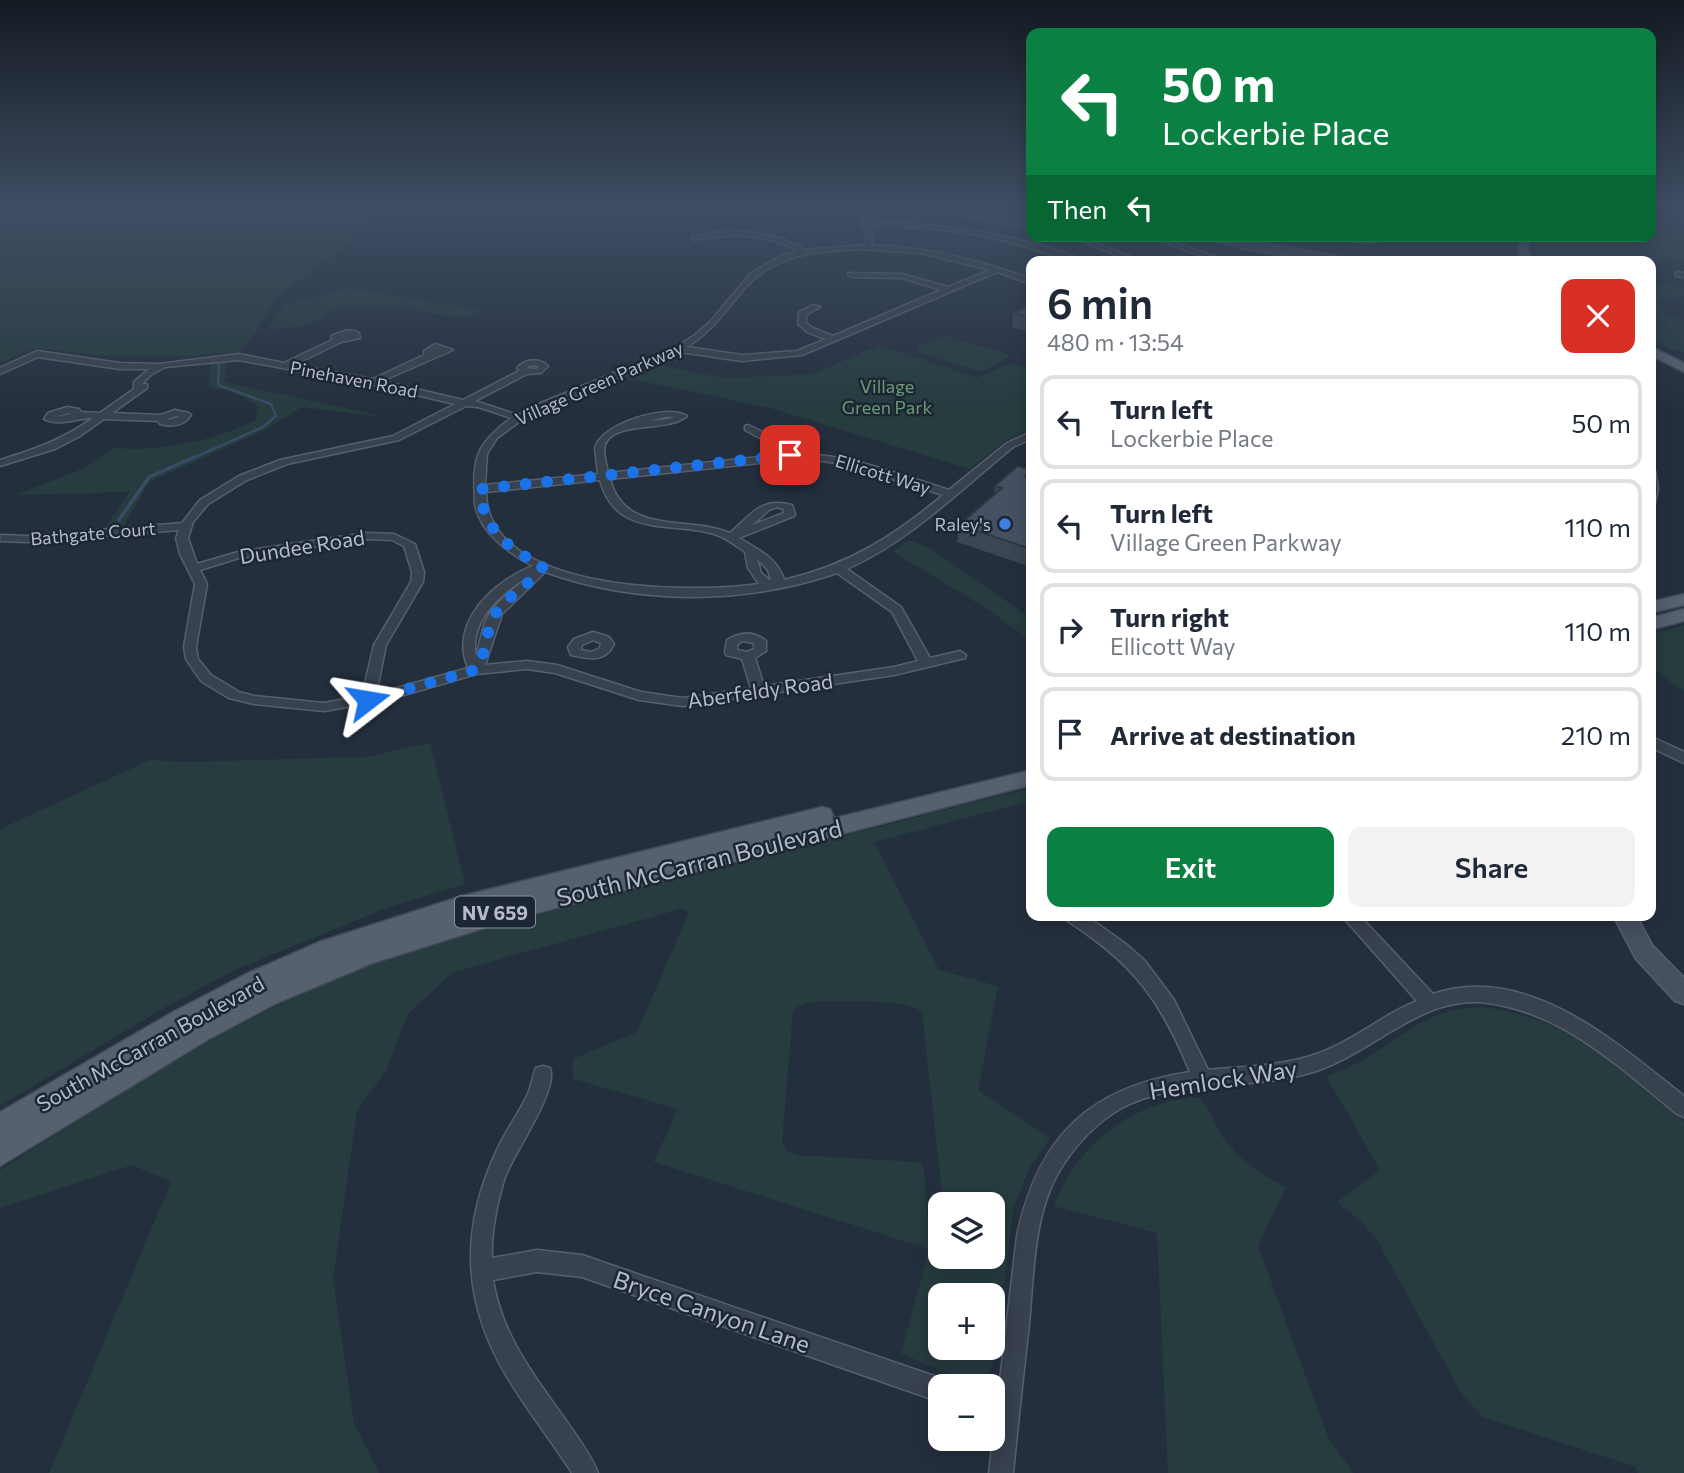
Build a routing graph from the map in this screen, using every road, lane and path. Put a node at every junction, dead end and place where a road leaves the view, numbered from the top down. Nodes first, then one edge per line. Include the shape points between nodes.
1 (752, 275) edge
2 (852, 275) dead end
3 (985, 275) edge
4 (949, 290) junction
5 (816, 307) dead end
6 (835, 339) junction
7 (339, 340) dead end
8 (1656, 348) edge
9 (680, 349) junction
10 (1656, 349) edge
11 (1656, 350) edge
12 (1684, 354) edge
13 (431, 355) dead end
14 (1684, 361) edge
15 (163, 365) junction
16 (284, 366) junction
17 (1684, 368) edge
18 (0, 371) edge
19 (525, 372) dead end
20 (374, 382) junction
21 (463, 403) junction
22 (76, 415) dead end
23 (104, 415) junction
24 (162, 418) dead end
25 (517, 418) junction
26 (631, 425) dead end
27 (748, 428) dead end
28 (1026, 438) edge
29 (775, 457) junction
30 (0, 463) edge
31 (605, 475) junction
32 (481, 489) junction
33 (950, 494) junction
34 (185, 526) junction
35 (732, 537) junction
36 (1, 538) edge
37 (543, 566) junction
38 (194, 568) junction
39 (838, 568) junction
40 (773, 586) junction
41 (1684, 599) edge
42 (1656, 606) edge
43 (1684, 615) edge
44 (1656, 622) edge
45 (581, 655) dead end
46 (960, 655) dead end
47 (748, 656) dead end
48 (925, 662) junction
49 (475, 670) junction
50 (564, 672) junction
51 (759, 691) junction
52 (368, 700) junction
53 (1656, 744) edge
54 (1684, 758) edge
55 (1026, 763) edge
56 (1026, 778) edge
57 (1082, 921) edge
58 (1354, 921) edge
59 (1627, 921) edge
60 (1680, 984) edge
61 (1427, 1001) junction
62 (543, 1074) dead end
63 (1203, 1080) junction
64 (1684, 1108) edge
65 (0, 1128) edge
66 (0, 1152) edge
67 (481, 1271) junction
68 (1005, 1379) edge
69 (928, 1386) edge
70 (1001, 1451) edge
71 (586, 1473) edge
72 (1001, 1473) edge

1 - 9 street, Village Green Parkway via 706,329
2 - 4 street via 902,276
3 - 4 street
4 - 6 street
5 - 6 street via 802,314 802,324
6 - 9 street via 799,353 758,358
7 - 16 street
8 - 12 main road
9 - 25 street, Village Green Parkway
10 - 14 main road
11 - 17 main road
13 - 20 street
15 - 16 street, Pinehaven Road via 245,359
15 - 18 street, Pinehaven Road via 121,366 37,354
15 - 23 street via 150,383
16 - 20 street, Pinehaven Road
19 - 21 street
20 - 21 street, Pinehaven Road
21 - 25 street, Pinehaven Road via 470,409
21 - 34 street via 396,438 284,462 243,478 204,502
22 - 23 street
23 - 24 street
23 - 30 street via 58,444
25 - 32 street, Village Green Parkway via 486,444
26 - 31 street via 599,445
27 - 29 street via 766,437
28 - 33 street, Village Green Parkway
29 - 31 street, Ellicott Way
29 - 33 street, Ellicott Way via 835,458
31 - 32 street, Ellicott Way
31 - 35 street via 613,502 633,516
32 - 37 street, Village Green Parkway via 483,514 491,527 514,550
33 - 39 street, Village Green Parkway via 883,546
34 - 36 street, Bathgate Court
34 - 38 street, Aberfeldy Road via 183,545
35 - 35 street via 785,517 791,510 776,504 765,508
35 - 40 street via 751,550 758,579
37 - 40 street, Village Green Parkway via 599,584 657,592
37 - 49 street via 494,617 482,661
38 - 52 street, Aberfeldy Road via 201,594 190,647 192,659 206,678 234,695 272,704 324,707
38 - 52 street, Dundee Road via 238,555 366,536 394,537 410,544 418,572 416,582 380,645
39 - 40 street, Village Green Parkway
39 - 48 street via 897,610
41 - 42 main road
43 - 44 main road
45 - 50 street
46 - 48 street, Aberfeldy Road
47 - 51 street
48 - 51 street, Aberfeldy Road via 894,671
49 - 50 street, Aberfeldy Road via 527,665
49 - 52 street, Aberfeldy Road
50 - 51 street, Aberfeldy Road via 670,702
53 - 54 street
55 - 65 main road, South McCarran Boulevard / NV 659 via 504,894 360,938 230,994
56 - 66 main road, South McCarran Boulevard / NV 659 via 487,914 394,943 267,995 202,1028
57 - 63 street via 1115,942 1147,973 1178,1022
58 - 61 street
59 - 60 street via 1644,952
61 - 63 street, Hemlock Way via 1330,1058 1290,1069
61 - 64 street, Hemlock Way via 1449,995 1485,995 1555,1014 1601,1039
62 - 67 street via 538,1094 489,1194
63 - 68 street, Hemlock Way via 1149,1089 1115,1103 1083,1125 1052,1165 1028,1235
67 - 69 street, Bryce Canyon Lane via 537,1261 582,1266
67 - 71 street via 486,1309 507,1357
70 - 72 street, Hemlock Way

